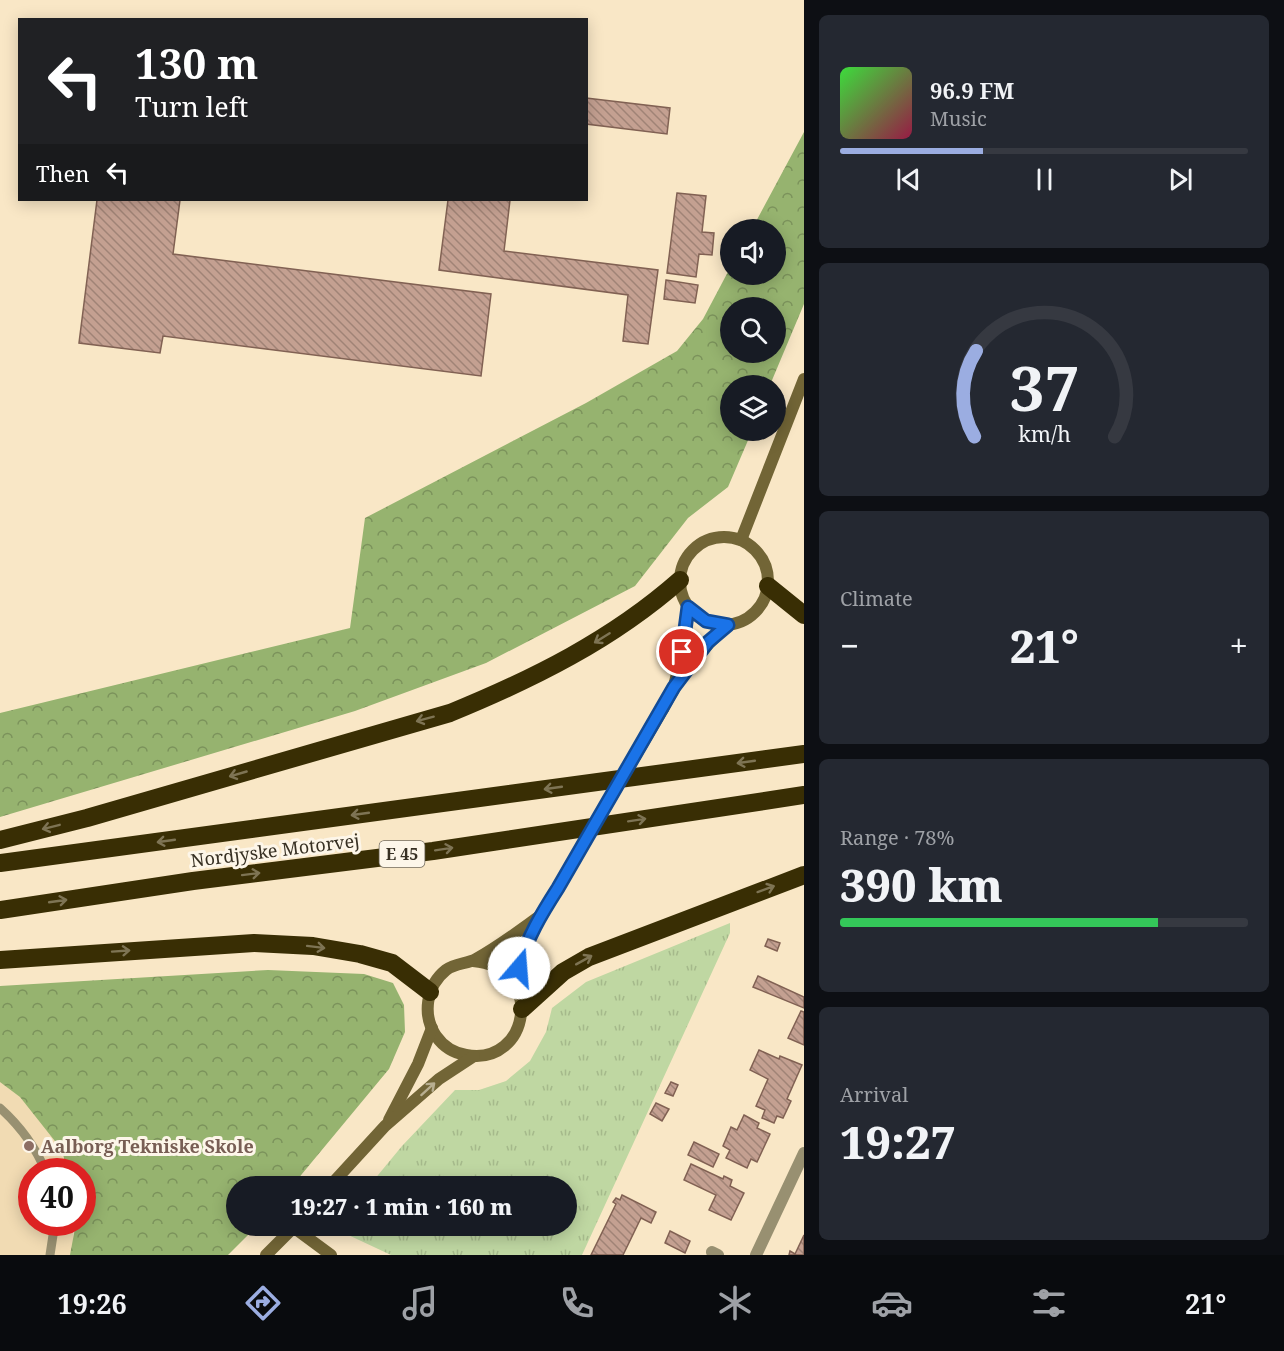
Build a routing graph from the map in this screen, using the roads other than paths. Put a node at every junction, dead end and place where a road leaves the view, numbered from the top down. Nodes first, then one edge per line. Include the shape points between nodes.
1 (804, 379) edge
2 (741, 540) junction
3 (680, 580) junction
4 (768, 586) junction
5 (688, 607) junction
6 (804, 615) edge
7 (728, 625) junction
8 (674, 687) junction
9 (804, 754) edge
10 (804, 795) edge
11 (0, 840) edge
12 (0, 863) edge
13 (804, 875) edge
14 (0, 910) edge
15 (540, 916) junction
16 (0, 960) edge
17 (473, 961) junction
18 (516, 984) junction
19 (430, 992) junction
20 (522, 1009) junction
21 (432, 1028) junction
22 (474, 1056) junction
23 (0, 1108) edge
24 (385, 1126) junction
25 (804, 1152) edge
26 (40, 1158) edge
27 (339, 1176) edge
28 (53, 1236) edge
29 (284, 1236) edge
30 (307, 1236) edge
31 (50, 1255) edge
32 (266, 1255) edge
33 (331, 1255) edge
34 (756, 1255) edge

1 - 2 street
2 - 3 street via 713,538 700,544 682,566
2 - 4 street via 762,558
3 - 5 street
3 -> 11 highway via 651,606 568,659 450,712
4 - 6 highway
4 - 7 street via 755,612
5 - 7 street via 706,621
5 - 8 street
7 - 8 street via 708,642
8 - 15 street, bridge
9 -> 12 highway, Nordjyske Motorvej
14 -> 10 highway, Nordjyske Motorvej / E 45
20 -> 13 highway via 563,972 589,957
15 - 17 street
15 - 18 street via 523,953
16 -> 19 highway via 254,943 313,946 392,963
17 - 18 street via 497,967
17 - 19 street via 447,970
18 - 20 street
19 - 21 street
20 - 22 street via 513,1037 489,1054
21 - 22 street via 453,1051
21 - 24 street
24 -> 22 street via 439,1078
23 - 26 lane via 12,1118
24 - 27 street
25 - 34 street
28 - 31 lane
29 - 32 street
30 - 33 street

